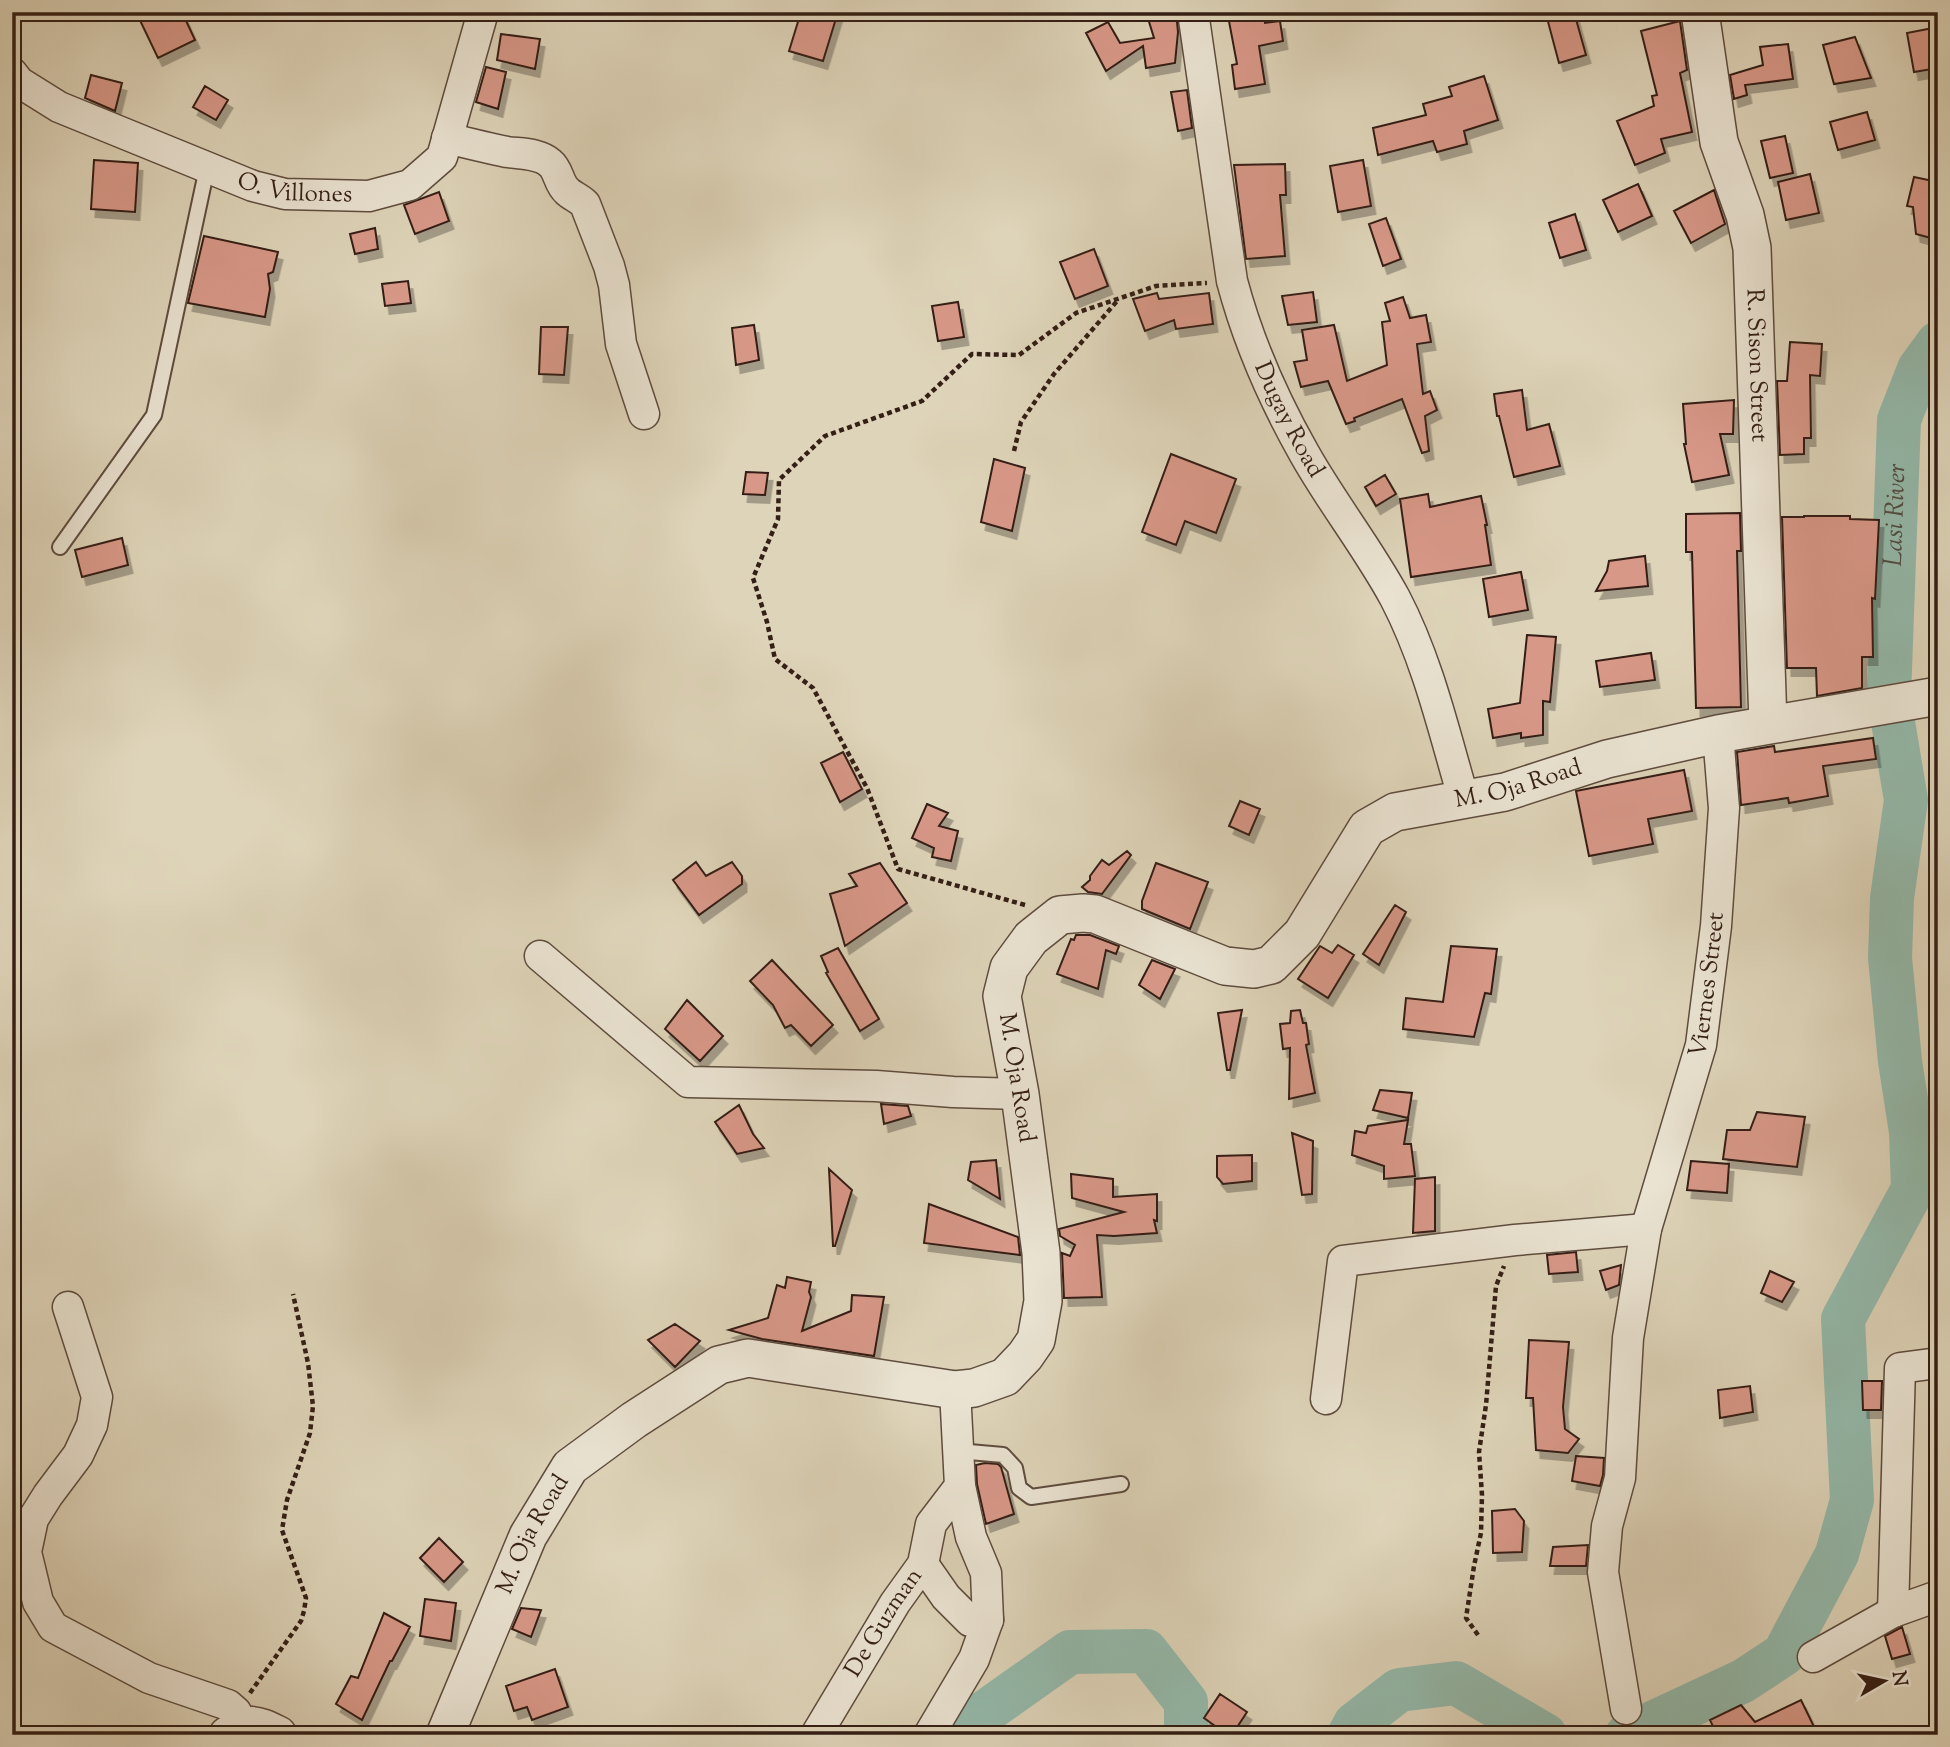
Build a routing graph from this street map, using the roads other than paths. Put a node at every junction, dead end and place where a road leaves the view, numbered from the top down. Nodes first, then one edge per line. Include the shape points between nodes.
1 (483, 12) edge
2 (1193, 12) edge
3 (1700, 12) edge
4 (12, 73) edge
5 (447, 138) junction
6 (207, 168) junction
7 (644, 414) dead end
8 (60, 547) dead end
9 (1938, 696) edge
10 (1768, 724) junction
11 (1718, 734) junction
12 (1464, 800) junction
13 (540, 956) dead end
14 (1020, 1094) junction
15 (1646, 1229) junction
16 (68, 1307) dead end
17 (1938, 1363) edge
18 (955, 1390) junction
19 (1326, 1399) dead end
20 (958, 1451) junction
21 (1122, 1484) dead end
22 (960, 1486) junction
23 (923, 1564) junction
24 (1938, 1596) edge
25 (1893, 1612) junction
26 (988, 1620) junction
27 (1813, 1657) dead end
28 (1626, 1709) dead end
29 (235, 1730) edge
30 (278, 1735) edge
31 (445, 1735) edge
32 (816, 1735) edge
33 (929, 1735) edge

1 - 5 street, O. Villones
2 - 12 street, Dugay Road via 1241,318 1304,453 1395,598 1424,663
3 - 10 street, R. Sison Street via 1719,142 1752,248
4 - 6 street, O. Villones via 59,107
5 - 6 street, O. Villones via 442,157 410,186 369,196 285,194
5 - 7 street via 540,156 557,170 567,192 585,204 609,266 621,345
6 - 8 lane via 154,415
9 - 10 street, M. Oja Road
10 - 11 street, M. Oja Road
11 - 12 street, M. Oja Road via 1607,759 1505,792
11 - 15 street, Viernes Street via 1724,808 1701,1045
12 - 14 street, M. Oja Road via 1395,812 1367,828 1303,933 1271,965 1254,969 1225,966 1095,914 1060,915 1031,938 1009,968 1002,996
13 - 14 street via 688,1082
14 - 18 street, M. Oja Road via 1041,1253 1043,1301 1036,1340 1004,1377
15 - 19 street via 1343,1261
15 - 28 street, Viernes Street via 1628,1338 1620,1478 1607,1526 1603,1572
16 - 29 street via 97,1397 92,1425 78,1455 33,1519 26,1552 38,1602 53,1627 149,1678 228,1705 236,1712
17 - 25 street via 1900,1368
18 - 20 street
18 - 31 street, M. Oja Road via 748,1358 719,1365 634,1420 570,1467 549,1499 528,1535
20 - 21 lane via 1003,1455 1015,1468 1019,1488 1031,1497
20 - 22 street
22 - 23 street, De Guzman via 931,1524
22 - 26 street via 971,1536 986,1573
23 - 26 street via 970,1621
23 - 32 street, De Guzman
24 - 25 street
25 - 27 street
26 - 33 street via 974,1660
29 - 30 street via 257,1724

